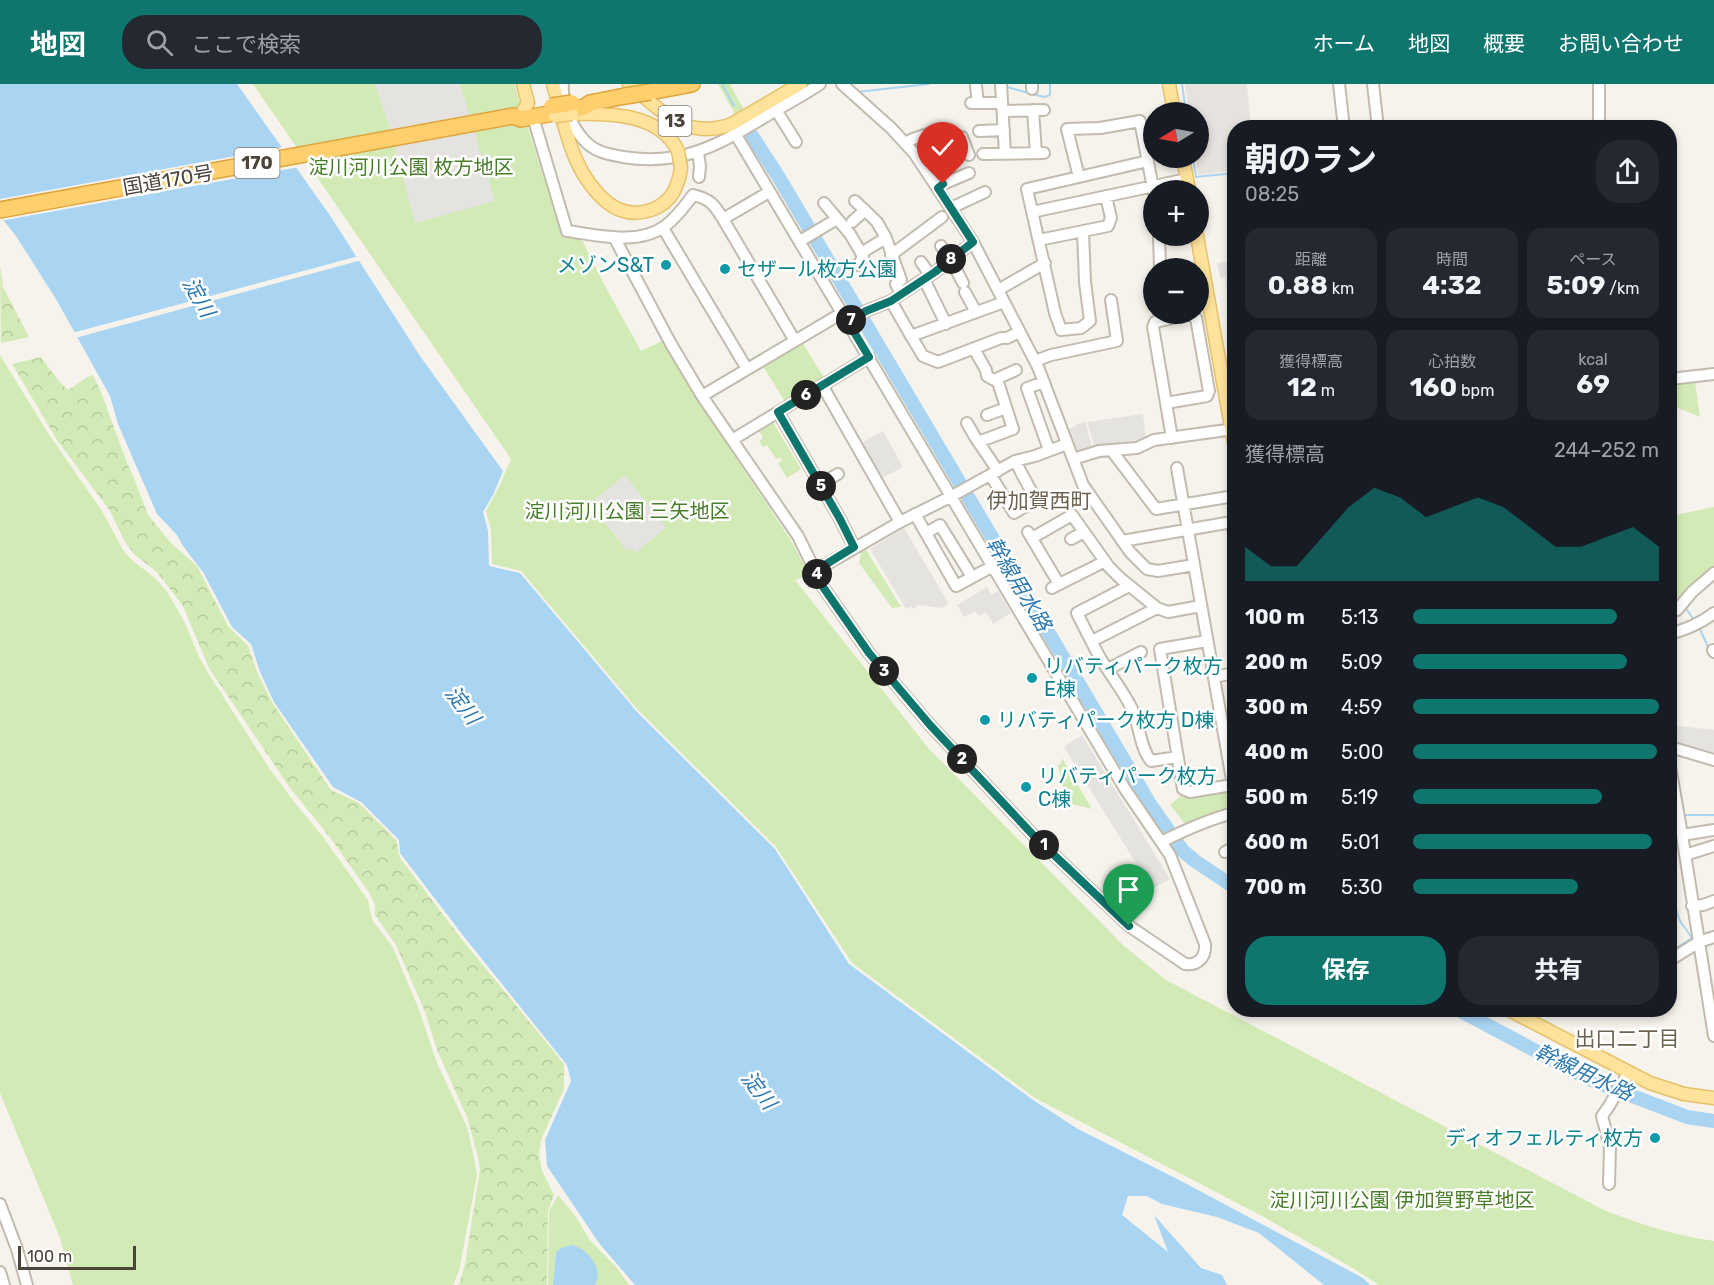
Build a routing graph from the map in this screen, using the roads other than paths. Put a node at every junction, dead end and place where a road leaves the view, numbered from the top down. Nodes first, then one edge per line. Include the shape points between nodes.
1 (523, 84) edge
2 (553, 84) edge
3 (563, 84) edge
4 (692, 84) edge
5 (800, 84) edge
6 (820, 84) edge
7 (842, 84) edge
8 (1001, 84) edge
9 (1169, 84) edge
10 (1339, 84) edge
11 (1373, 84) edge
12 (1599, 84) edge
13 (976, 86) dead end
14 (627, 90) edge
15 (1172, 102) edge
16 (1002, 107) junction
17 (572, 109) junction
18 (777, 110) junction
19 (522, 115) junction
20 (1343, 120) edge
21 (1377, 120) edge
22 (1599, 120) edge
23 (734, 129) junction
24 (1004, 130) junction
25 (937, 131) dead end
26 (979, 131) dead end
27 (1143, 136) edge
28 (796, 142) dead end
29 (905, 143) junction
30 (966, 146) dead end
31 (688, 153) junction
32 (982, 154) dead end
33 (1005, 154) junction
34 (1143, 163) edge
35 (923, 166) junction
36 (969, 173) dead end
37 (699, 177) dead end
38 (1079, 177) junction
39 (938, 188) junction
40 (1143, 191) edge
41 (770, 192) junction
42 (985, 192) dead end
43 (1106, 196) junction
44 (855, 201) dead end
45 (824, 203) dead end
46 (951, 208) junction
47 (0, 210) edge
48 (866, 210) junction
49 (1032, 212) junction
50 (942, 217) dead end
51 (723, 219) junction
52 (837, 219) junction
53 (852, 222) dead end
54 (663, 228) junction
55 (1083, 232) junction
56 (614, 237) junction
57 (886, 238) junction
58 (803, 239) junction
59 (1039, 240) junction
60 (973, 242) junction
61 (941, 246) dead end
62 (1199, 246) edge
63 (861, 253) junction
64 (891, 255) junction
65 (951, 259) junction
66 (921, 262) dead end
67 (1045, 263) junction
68 (859, 265) dead end
69 (928, 279) junction
70 (998, 290) junction
71 (901, 294) junction
72 (1111, 300) dead end
73 (891, 301) junction
74 (1004, 302) junction
75 (976, 312) junction
76 (853, 316) junction
77 (946, 324) junction
78 (1154, 324) edge
79 (1197, 324) edge
80 (1019, 332) junction
81 (911, 336) junction
82 (795, 341) junction
83 (974, 349) junction
84 (869, 357) junction
85 (927, 357) junction
86 (1035, 361) junction
87 (747, 369) junction
88 (928, 369) dead end
89 (1016, 370) dead end
90 (1714, 374) edge
91 (997, 379) junction
92 (1677, 379) edge
93 (1044, 382) junction
94 (822, 385) junction
95 (702, 396) junction
96 (1227, 397) edge
97 (1166, 403) junction
98 (1006, 408) junction
99 (778, 412) junction
100 (987, 415) dead end
101 (967, 423) dead end
102 (1227, 430) edge
103 (1172, 438) junction
104 (732, 440) junction
105 (978, 442) junction
106 (1067, 444) junction
107 (1048, 450) junction
108 (1112, 450) junction
109 (1073, 459) junction
110 (1015, 461) junction
111 (1177, 468) dead end
112 (995, 473) junction
113 (838, 474) dead end
114 (820, 484) junction
115 (952, 496) junction
116 (1227, 497) edge
117 (1184, 505) junction
118 (915, 514) junction
119 (900, 522) junction
120 (1227, 523) edge
121 (1188, 529) junction
122 (1083, 532) junction
123 (926, 533) junction
124 (1071, 539) dead end
125 (1122, 541) junction
126 (854, 547) junction
127 (1105, 561) junction
128 (1194, 565) junction
129 (993, 566) junction
130 (815, 571) junction
131 (1714, 573) edge
132 (972, 577) junction
133 (1129, 586) junction
134 (1202, 606) junction
135 (1156, 608) junction
136 (1677, 609) edge
137 (1714, 613) edge
138 (1677, 632) edge
139 (1092, 641) junction
140 (1207, 641) junction
141 (1141, 652) dead end
142 (1108, 669) junction
143 (1227, 674) edge
144 (1214, 677) junction
145 (1677, 749) edge
146 (1227, 750) edge
147 (1178, 757) junction
148 (1714, 760) edge
149 (1227, 789) edge
150 (1227, 816) edge
151 (1677, 817) edge
152 (1714, 830) edge
153 (1682, 835) junction
154 (1161, 842) junction
155 (1714, 846) edge
156 (1685, 855) junction
157 (1714, 901) edge
158 (1692, 906) junction
159 (1714, 937) edge
160 (1699, 942) junction
161 (1677, 956) edge
162 (1522, 1017) edge
163 (1714, 1036) edge
164 (1627, 1075) junction
165 (1714, 1098) edge
166 (1609, 1184) dead end
167 (0, 1203) edge
168 (0, 1272) edge
169 (4, 1285) edge
170 (27, 1285) edge

1 - 19 main road via 528,103
2 - 31 main road, bridge via 575,158 592,187 613,207 637,213 668,201 676,190
3 - 31 street via 574,129 603,154 663,159
4 - 14 highway, 国道170号 / 170, bridge via 650,92
5 - 23 main road, 13 via 752,113
6 - 18 street
7 - 29 street
8 - 16 street
9 - 15 main road
10 - 20 street
11 - 21 street
12 - 22 street
13 - 16 street via 974,103
14 - 17 highway, 国道170号 / 170 via 590,103 582,101
14 - 23 main road, 13 via 690,128
16 - 24 street
16 - 33 street via 1038,110 1040,153
17 - 19 highway, 国道170号 / 170, bridge
17 - 31 main road via 653,125
18 - 23 street
18 - 28 street
19 - 47 highway, 国道170号 / 170
19 - 56 street via 567,231
23 - 31 street
23 - 41 street
24 - 26 street
24 - 33 street
25 - 29 street
27 - 38 street via 1140,121 1068,129
29 - 35 street
30 - 35 street
31 - 37 street via 700,166
32 - 33 street
34 - 38 street
35 - 39 street
36 - 39 street
38 - 49 street via 1027,189
39 - 46 street
40 - 43 street
41 - 51 street
41 - 58 street
42 - 46 street
43 - 49 street
43 - 55 street via 1111,218 1108,226
44 - 48 street
45 - 52 street
46 - 60 street
48 - 53 street
48 - 57 street
49 - 59 street
50 - 64 street via 918,240
51 - 54 street via 716,206 694,192
51 - 82 street
52 - 58 street
52 - 63 street
54 - 56 street via 642,236
54 - 87 street
55 - 59 street
55 - 67 street via 1090,321 1081,328 1061,330
56 - 95 street
57 - 63 street
57 - 64 street
58 - 76 street
59 - 67 street
60 - 65 street
60 - 70 street
61 - 65 street
62 - 96 main road
63 - 68 street
64 - 71 street via 901,280 896,284
65 - 69 street
65 - 75 street
66 - 69 street
67 - 70 street
69 - 71 street
69 - 77 street
70 - 74 street
71 - 73 street
72 - 86 street via 1118,341
73 - 76 street
73 - 81 street
74 - 75 street
74 - 80 street
75 - 77 street
76 - 82 street
76 - 84 street
77 - 81 street
78 - 97 street
79 - 97 street via 1209,391 1207,396
80 - 83 street
80 - 86 street
81 - 85 street
82 - 87 street
83 - 85 street via 938,362
83 - 91 street via 987,376
84 - 94 street
84 - 115 street
85 - 88 street
86 - 93 street
87 - 95 street
89 - 91 street
90 - 92 street
91 - 98 street
93 - 106 street
93 - 107 street via 1027,388
94 - 99 street
94 - 119 street
95 - 104 street
97 - 103 street
98 - 100 street
98 - 105 street via 1013,429
99 - 104 street
99 - 114 street
101 - 105 street
102 - 103 street
103 - 108 street
104 - 130 street via 798,536
105 - 112 street
106 - 107 street
106 - 109 street
107 - 110 street
108 - 109 street
108 - 117 street via 1156,509
109 - 125 street via 1083,485
110 - 112 street
110 - 112 street via 1036,500 1014,513
111 - 117 street
112 - 115 street
113 - 114 street
114 - 126 street
115 - 118 street
115 - 129 street
116 - 117 street
117 - 121 street
118 - 119 street
118 - 123 street
119 - 126 street
120 - 121 street
121 - 125 street
121 - 128 street
122 - 124 street
122 - 127 street
122 - 127 street via 1072,515 1030,535 1055,586
123 - 132 street via 940,525
123 - 132 street via 956,586
125 - 128 street via 1147,569 1158,572
126 - 130 street
127 - 133 street
128 - 134 street
129 - 132 street
129 - 154 street via 1125,789
130 - 154 street via 869,653 1034,836 1129,926 1192,965 1206,952 1205,944 1170,855
131 - 136 street
133 - 135 street
133 - 139 street via 1077,613
134 - 135 street via 1168,612
134 - 140 street
135 - 139 street via 1144,620
137 - 138 street
139 - 142 street
140 - 144 street
140 - 147 street via 1160,649
141 - 142 street via 1129,654
142 - 147 street via 1131,706 1147,757 1151,761
143 - 144 street
144 - 146 street
145 - 148 street
147 - 149 street via 1184,789
150 - 154 street
151 - 153 street
152 - 153 street
153 - 156 street
155 - 156 street
156 - 158 street
157 - 158 street
158 - 160 street
159 - 160 street
160 - 161 street
160 - 163 street
162 - 164 main road
164 - 165 main road via 1684,1094
164 - 166 street via 1602,1116 1610,1147
167 - 170 street
168 - 169 street

